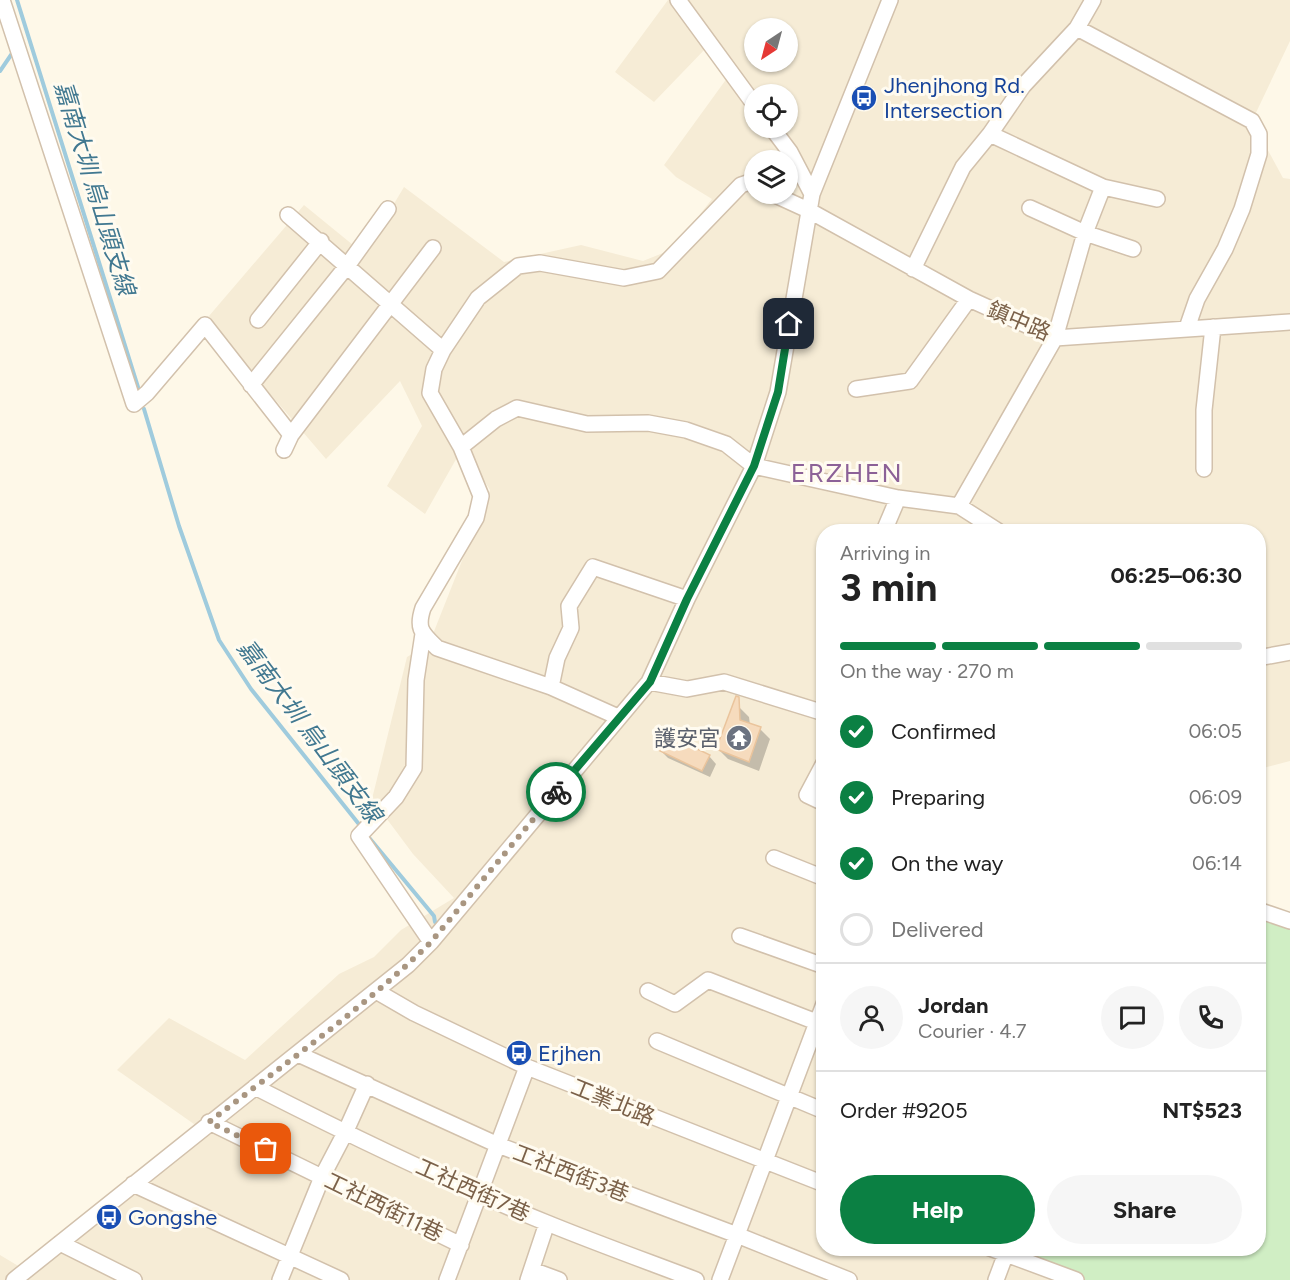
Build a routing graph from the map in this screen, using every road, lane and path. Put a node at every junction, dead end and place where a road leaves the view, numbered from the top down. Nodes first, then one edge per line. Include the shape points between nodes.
1 (2, 0) edge
2 (678, 0) edge
3 (890, 0) edge
4 (1093, 0) edge
5 (1077, 28) junction
6 (744, 90) edge
7 (990, 134) junction
8 (780, 138) edge
9 (744, 184) edge
10 (1103, 187) junction
11 (812, 194) junction
12 (1157, 199) dead end
13 (795, 204) edge
14 (1030, 208) dead end
15 (388, 209) dead end
16 (808, 210) junction
17 (288, 214) dead end
18 (1085, 233) junction
19 (321, 241) junction
20 (433, 248) dead end
21 (1133, 249) dead end
22 (347, 266) junction
23 (913, 269) junction
24 (969, 299) junction
25 (392, 304) junction
26 (258, 320) dead end
27 (1290, 322) edge
28 (1213, 327) junction
29 (1187, 328) junction
30 (1055, 338) junction
31 (443, 350) junction
32 (251, 385) junction
33 (856, 389) dead end
34 (291, 435) junction
35 (461, 447) junction
36 (284, 450) dead end
37 (754, 466) junction
38 (1204, 469) dead end
39 (898, 498) junction
40 (959, 506) junction
41 (887, 524) edge
42 (987, 524) edge
43 (687, 599) junction
44 (423, 634) junction
45 (1290, 652) edge
46 (1266, 656) edge
47 (650, 682) junction
48 (550, 687) junction
49 (816, 711) edge
50 (618, 717) junction
51 (816, 778) edge
52 (816, 799) edge
53 (774, 858) dead end
54 (816, 875) edge
55 (1266, 913) edge
56 (1290, 921) edge
57 (740, 936) dead end
58 (431, 942) junction
59 (816, 963) edge
60 (376, 991) junction
61 (648, 991) dead end
62 (816, 1022) edge
63 (816, 1033) edge
64 (657, 1041) dead end
65 (298, 1054) junction
66 (527, 1067) junction
67 (367, 1084) junction
68 (255, 1087) junction
69 (789, 1097) junction
70 (816, 1108) edge
71 (209, 1122) junction
72 (345, 1133) junction
73 (498, 1145) junction
74 (765, 1162) junction
75 (322, 1177) junction
76 (816, 1181) edge
77 (133, 1184) junction
78 (480, 1194) junction
79 (547, 1223) junction
80 (737, 1235) junction
81 (60, 1243) junction
82 (460, 1245) junction
83 (1005, 1256) edge
84 (1019, 1256) edge
85 (290, 1257) junction
86 (530, 1275) edge
87 (16, 1280) edge
88 (135, 1280) edge
89 (280, 1280) edge
90 (342, 1280) edge
91 (447, 1280) edge
92 (559, 1280) edge
93 (696, 1280) edge
94 (720, 1280) edge
95 (849, 1280) edge
96 (996, 1280) edge
97 (1076, 1280) edge

1 - 32 street via 134,404 204,325
2 - 6 street
3 - 11 street
4 - 5 street
5 - 7 street via 1023,86
5 - 29 street via 1252,121 1259,135 1259,154 1242,209 1197,299
7 - 10 street
7 - 23 street via 963,167
8 - 11 street
9 - 31 street via 658,271 624,278 540,263 518,266 478,298
10 - 12 street
10 - 18 street
11 - 16 street
13 - 16 street, 鎮中路
14 - 18 street
15 - 22 street
16 - 23 street, 鎮中路
16 - 37 street via 778,392
17 - 19 street
18 - 21 street
18 - 30 street
19 - 22 street
19 - 26 street
20 - 25 street
22 - 25 street
22 - 32 street
23 - 24 street, 鎮中路
24 - 30 street, 鎮中路
24 - 33 street via 910,381
25 - 31 street
25 - 34 street
27 - 28 street, 鎮中路
28 - 29 street, 鎮中路
28 - 38 street via 1204,410
29 - 30 street, 鎮中路
30 - 40 street
31 - 35 street via 434,369 430,393
32 - 34 street
34 - 36 street
35 - 37 street via 516,408 587,424 648,423 686,430 726,444
35 - 44 street via 481,496 476,518 423,608 418,622
37 - 39 street
37 - 43 street
39 - 40 street
39 - 41 street
40 - 42 street
43 - 47 street
43 - 48 street via 593,567 569,606 571,628 557,658
44 - 48 street via 437,648
44 - 58 street via 416,680 414,768 396,796 359,836
45 - 46 street
47 - 49 street via 687,688 724,682
47 - 50 street
48 - 50 street
50 - 58 street
51 - 52 street via 807,795
53 - 54 street
55 - 56 street
57 - 59 street
58 - 60 street
60 - 65 street
60 - 66 street, 工業北路
61 - 62 street via 675,1004 708,980
63 - 69 street
64 - 69 street
65 - 67 street, 工社西街3巷
65 - 68 street
66 - 73 street
66 - 74 street, 工業北路
67 - 72 street
67 - 73 street, 工社西街3巷
68 - 71 street
68 - 72 street, 工社西街7巷
69 - 70 street
69 - 74 street
71 - 75 street, 工社西街11巷
71 - 77 street
72 - 75 street
72 - 78 street, 工社西街7巷
73 - 78 street
73 - 80 street, 工社西街3巷
74 - 76 street, 工業北路
74 - 80 street
75 - 82 street, 工社西街11巷
75 - 85 street
77 - 81 street
77 - 85 street
78 - 79 street, 工社西街7巷
78 - 82 street
79 - 86 street
79 - 93 street, 工社西街7巷
80 - 94 street
80 - 95 street, 工社西街3巷
81 - 87 street
81 - 88 street
82 - 91 street
83 - 96 street
84 - 97 street
85 - 89 street
85 - 90 street
86 - 92 street

